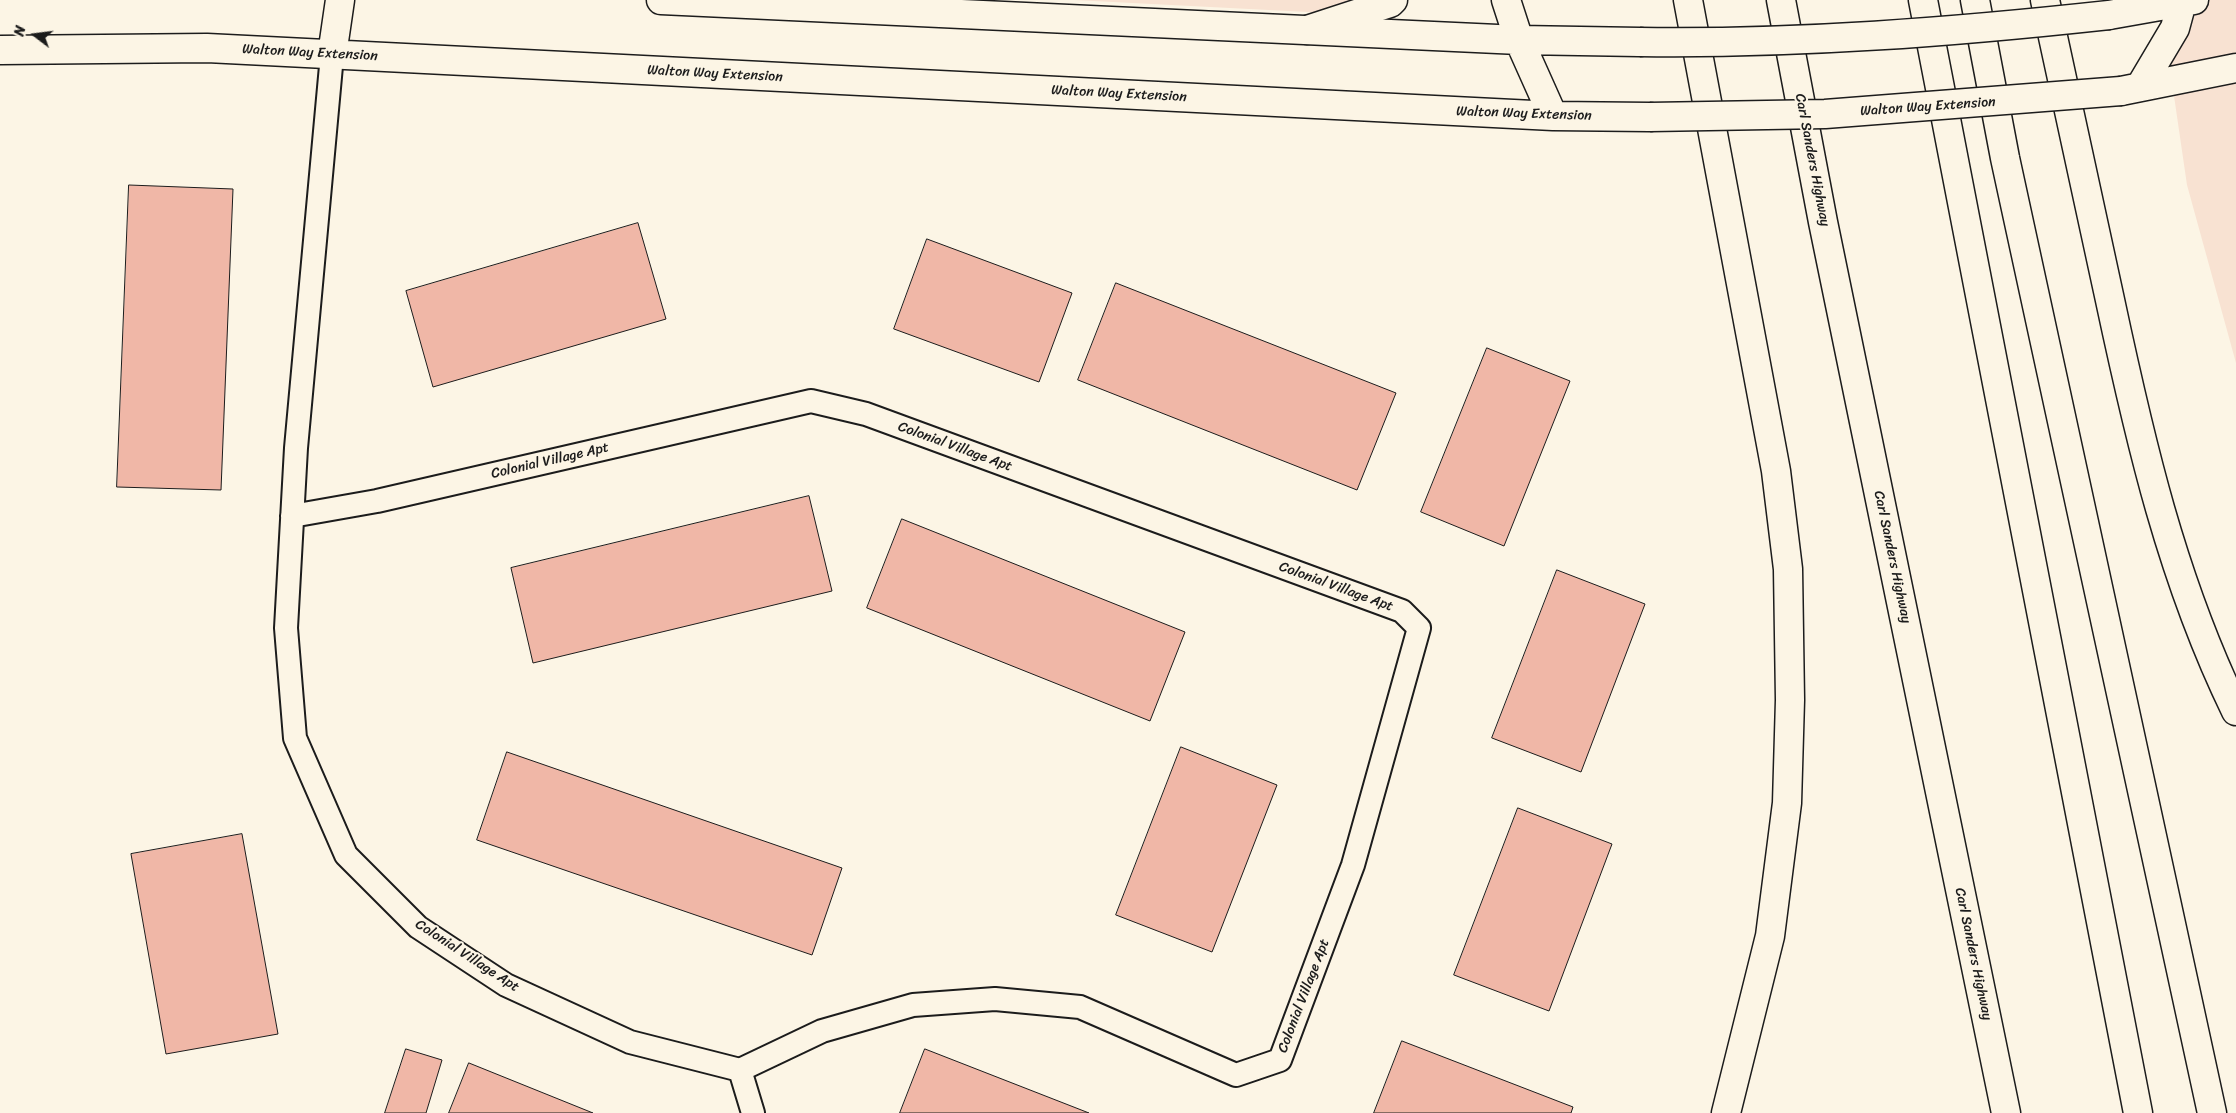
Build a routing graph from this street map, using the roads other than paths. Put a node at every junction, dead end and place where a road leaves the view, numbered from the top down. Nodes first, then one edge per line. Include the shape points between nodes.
1 (340, 0) edge
2 (661, 0) edge
3 (1393, 0) edge
4 (1506, 0) edge
5 (1688, 0) edge
6 (1781, 0) edge
7 (1923, 0) edge
8 (1975, 0) edge
9 (2045, 0) edge
10 (2186, 1) edge
11 (1307, 30) junction
12 (1519, 40) junction
13 (0, 50) edge
14 (332, 54) junction
15 (2236, 68) edge
16 (2130, 89) junction
17 (1552, 116) junction
18 (292, 516) junction
19 (2236, 710) edge
20 (740, 1070) junction
21 (752, 1113) edge
22 (1726, 1113) edge
23 (2006, 1113) edge
24 (2138, 1113) edge
25 (2212, 1113) edge

1 - 14 main road
2 - 11 main road
3 - 11 main road
4 - 12 main road
5 - 22 main road via 1772,452 1788,568 1790,700 1787,803 1770,936
6 - 23 main road, Carl Sanders Highway via 1823,222
7 - 24 main road
8 - 25 main road via 2009,177
9 - 19 main road via 2130,392 2160,513 2181,582
10 - 12 main road, bridge via 2109,15 1963,31 1827,40
10 - 16 main road via 2175,28
11 - 12 main road
12 - 17 main road
13 - 14 main road, Walton Way Extension via 207,48
14 - 17 main road, Walton Way Extension
14 - 18 lane, Colonial Village Apt
15 - 16 main road, Walton Way Extension
16 - 17 main road, Walton Way Extension, bridge via 1825,114
18 - 20 lane, Colonial Village Apt via 286,628 295,738 346,855 418,927 506,985 630,1042
18 - 20 lane, Colonial Village Apt via 376,501 811,401 866,414 1402,611 1418,628 1353,865 1280,1060 1236,1075 1080,1008 995,999 904,1008 822,1031
20 - 21 lane

